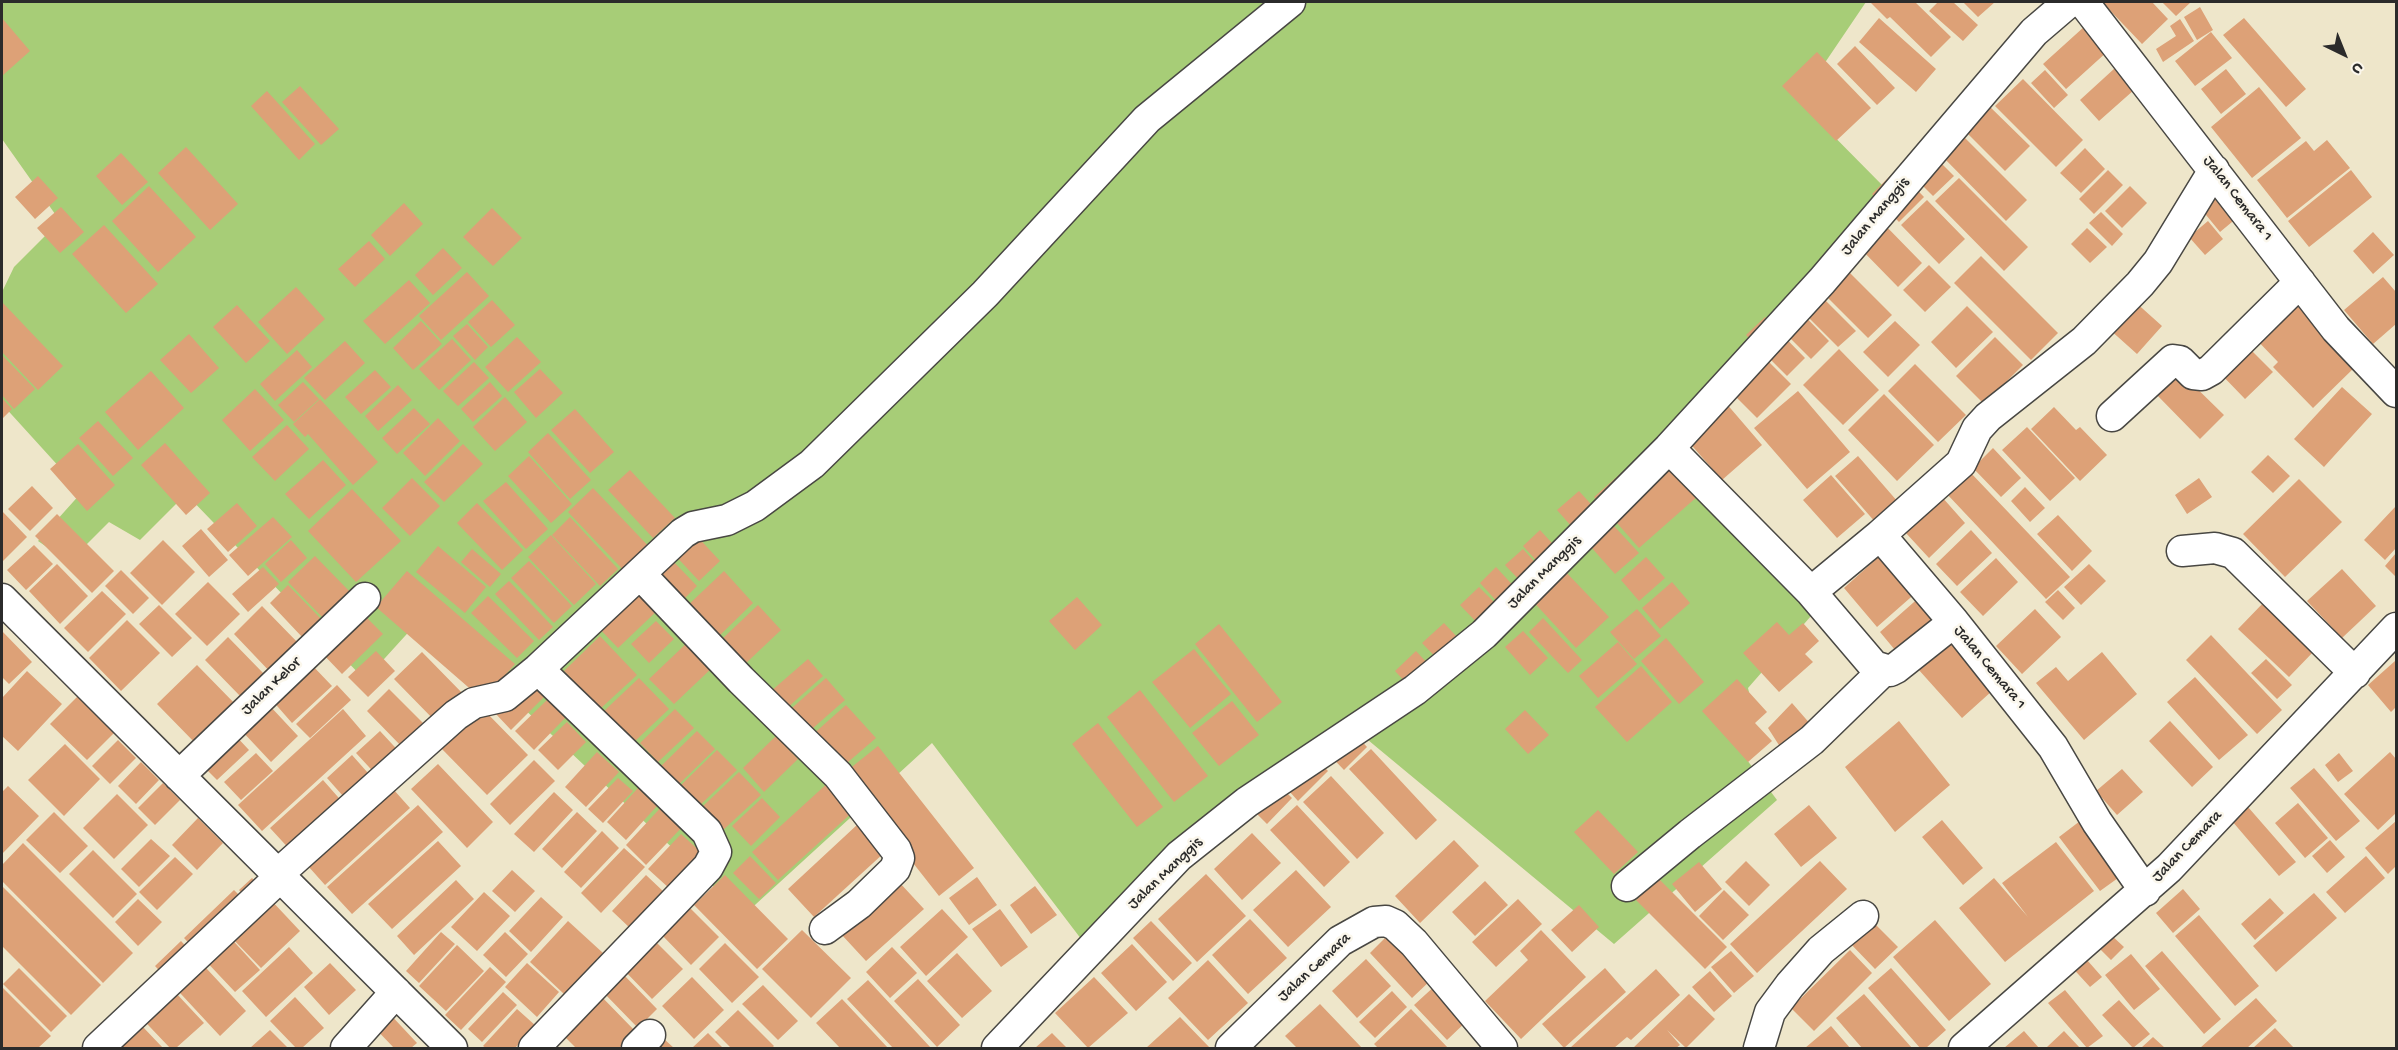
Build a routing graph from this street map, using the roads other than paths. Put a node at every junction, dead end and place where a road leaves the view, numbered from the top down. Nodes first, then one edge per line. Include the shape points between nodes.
1 (1290, 2) edge
2 (2044, 2) edge
3 (2069, 2) edge
4 (2084, 2) edge
5 (2034, 32) junction
6 (2214, 170) junction
7 (2300, 282) junction
8 (2397, 392) edge
9 (2112, 416) dead end
10 (1669, 448) junction
11 (1880, 536) junction
12 (2182, 551) dead end
13 (640, 574) junction
14 (1811, 592) junction
15 (365, 598) dead end
16 (2, 599) edge
17 (1954, 622) junction
18 (2397, 628) edge
19 (538, 669) junction
20 (1884, 670) junction
21 (2355, 673) junction
22 (179, 777) junction
23 (280, 875) junction
24 (1627, 886) dead end
25 (2145, 891) junction
26 (1863, 916) dead end
27 (825, 929) dead end
28 (396, 992) junction
29 (1492, 1045) edge
30 (98, 1048) edge
31 (346, 1048) edge
32 (452, 1048) edge
33 (534, 1048) edge
34 (997, 1048) edge
35 (1231, 1048) edge
36 (1759, 1048) edge
37 (1964, 1048) edge

1 - 13 street via 1147,119 985,294 812,464 755,506 727,520 682,533
2 - 5 street, Jalan Manggis
3 - 5 street, Jalan Manggis
4 - 6 street, Jalan Cemara 1
5 - 10 street, Jalan Manggis via 1822,281
6 - 7 street, Jalan Cemara 1
6 - 11 street via 2158,262 2140,284 2084,341 1988,417 1977,429 1961,463
7 - 8 street, Jalan Cemara 1 via 2336,329
7 - 9 street via 2211,370 2193,374 2180,361 2173,360
10 - 14 street
10 - 34 street, Jalan Manggis via 1454,661 1247,802 1179,856
11 - 14 street
11 - 17 street
12 - 21 street via 2215,548 2233,553
13 - 19 street
13 - 27 street via 838,775 896,850 895,869
14 - 20 street via 1874,666
15 - 22 street, Jalan Kelor
16 - 22 street
17 - 20 street, Jalan Cemara 1 via 1896,668
17 - 25 street, Jalan Cemara 1 via 2053,747 2097,822
18 - 21 street, Jalan Cemara
19 - 23 street via 505,696 474,704 456,715
19 - 33 street via 707,832 716,852 708,867
20 - 24 street, Jalan Cemara 1 via 1812,740
21 - 25 street, Jalan Cemara
22 - 23 street
23 - 28 street
23 - 30 street
25 - 37 street, Jalan Cemara
26 - 36 street via 1821,950 1790,985 1770,1012
28 - 31 street
28 - 32 street
29 - 35 street, Jalan Cemara via 1414,942 1386,921 1374,922 1340,941

